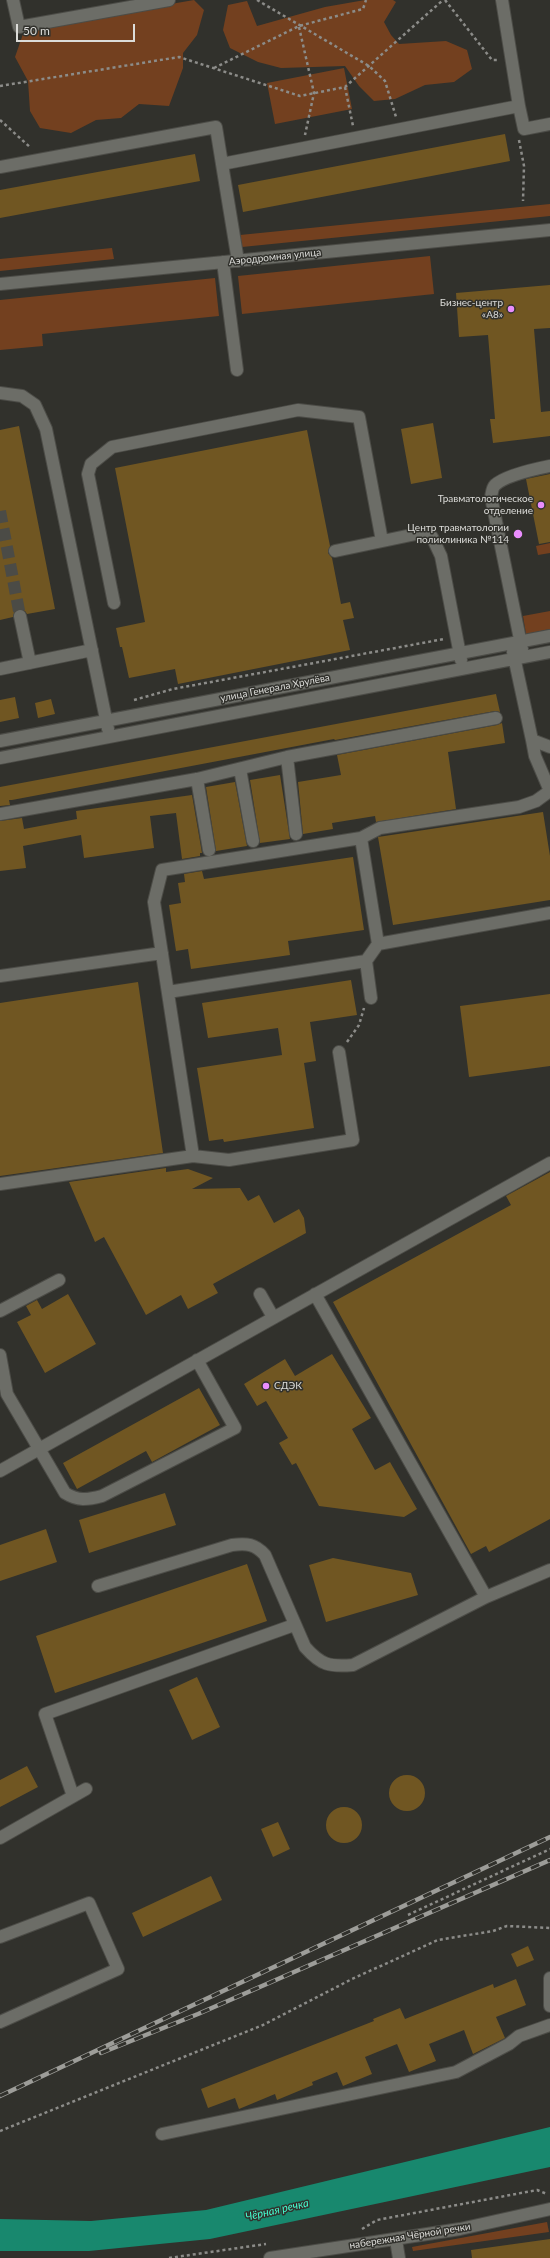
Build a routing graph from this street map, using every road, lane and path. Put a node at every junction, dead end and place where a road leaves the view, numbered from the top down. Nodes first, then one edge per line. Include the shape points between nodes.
1 (13, 0) edge
2 (169, 0) edge
3 (257, 0) edge
4 (366, 0) edge
5 (444, 0) edge
6 (502, 0) edge
7 (299, 26) junction
8 (511, 58) junction
9 (369, 66) junction
10 (214, 68) junction
11 (0, 86) edge
12 (345, 87) junction
13 (314, 93) junction
14 (519, 106) junction
15 (0, 120) edge
16 (550, 124) edge
17 (524, 129) junction
18 (400, 130) junction
19 (355, 138) junction
20 (302, 148) junction
21 (44, 159) junction
22 (222, 164) junction
23 (0, 168) edge
24 (523, 201) dead end
25 (550, 230) edge
26 (238, 261) junction
27 (223, 262) junction
28 (0, 284) edge
29 (236, 370) dead end
30 (0, 393) edge
31 (550, 466) edge
32 (382, 541) junction
33 (335, 551) dead end
34 (114, 603) dead end
35 (20, 616) tunnel mouth
36 (456, 636) junction
37 (550, 636) edge
38 (516, 642) junction
39 (92, 650) junction
40 (550, 652) edge
41 (459, 653) junction
42 (519, 658) junction
43 (30, 663) junction
44 (0, 669) edge
45 (462, 669) junction
46 (173, 689) dead end
47 (496, 718) dead end
48 (106, 721) junction
49 (109, 737) junction
50 (532, 740) junction
51 (0, 741) edge
52 (550, 747) edge
53 (286, 757) junction
54 (0, 758) edge
55 (240, 769) junction
56 (197, 779) junction
57 (550, 791) edge
58 (0, 814) edge
59 (296, 834) dead end
60 (361, 838) junction
61 (254, 841) dead end
62 (209, 850) dead end
63 (550, 913) edge
64 (378, 944) junction
65 (162, 953) junction
66 (366, 961) junction
67 (0, 976) edge
68 (168, 992) junction
69 (371, 998) joint
70 (339, 1052) joint
71 (193, 1156) junction
72 (550, 1163) edge
73 (0, 1184) edge
74 (59, 1280) dead end
75 (260, 1294) dead end
76 (315, 1294) junction
77 (0, 1311) edge
78 (273, 1317) junction
79 (0, 1355) edge
80 (197, 1360) junction
81 (39, 1449) junction
82 (0, 1471) edge
83 (550, 1570) edge
84 (98, 1586) dead end
85 (486, 1597) junction
86 (294, 1625) junction
87 (86, 1789) dead end
88 (73, 1796) junction
89 (0, 1838) edge
90 (550, 1850) edge
91 (408, 1915) dead end
92 (550, 1928) edge
93 (0, 1937) edge
94 (550, 1978) edge
95 (550, 2006) edge
96 (0, 2022) edge
97 (550, 2025) edge
98 (0, 2131) edge
99 (162, 2134) dead end
100 (547, 2194) dead end
101 (550, 2209) edge
102 (355, 2230) dead end
103 (396, 2240) junction
104 (270, 2243) dead end
105 (170, 2258) edge
106 (270, 2258) edge
107 (399, 2258) edge

1 - 2 street via 19,28
3 - 7 path
4 - 7 path via 363,9
5 - 8 path via 492,60
5 - 9 path
6 - 8 street
7 - 9 path
7 - 10 path
7 - 13 path
8 - 14 street
9 - 12 path
9 - 18 path via 385,81
10 - 11 path via 179,57
10 - 13 path via 300,96
12 - 13 path
12 - 19 path
13 - 20 path
14 - 17 street
14 - 18 street
15 - 21 path
16 - 17 street
17 - 24 path via 519,141 524,166
18 - 19 street
19 - 20 street
20 - 22 street
21 - 22 street via 216,127
21 - 23 street
22 - 26 street
25 - 26 street, Аэродромная улица
26 - 27 street, Аэродромная улица
27 - 28 street, Аэродромная улица
27 - 29 street
30 - 39 street via 22,396 35,405 46,428
31 - 38 street via 524,471 495,485 492,490 491,497
32 - 33 street
32 - 34 street via 359,417 298,410 112,446 92,464 88,474
32 - 36 street via 416,534 427,535 435,540 441,556
35 - 43 street
36 - 41 street
36 - 46 path
37 - 38 street, улица Генерала Хрулёва
38 - 41 street, улица Генерала Хрулёва
38 - 42 street
39 - 43 street
39 - 48 street
40 - 42 street, улица Генерала Хрулёва
41 - 45 street
41 - 48 street, улица Генерала Хрулёва
42 - 45 street, улица Генерала Хрулёва
42 - 50 street
43 - 44 street
45 - 49 street, улица Генерала Хрулёва
47 - 53 street
48 - 49 street
48 - 51 street, улица Генерала Хрулёва
49 - 54 street, улица Генерала Хрулёва
50 - 52 street
50 - 57 street
53 - 55 street
53 - 59 street
55 - 56 street
55 - 61 street
56 - 58 street
56 - 62 street
57 - 60 street via 536,801 519,807 380,828
60 - 64 street
60 - 65 street via 162,870 154,902
63 - 64 street
64 - 66 street
65 - 67 street
65 - 68 street
66 - 68 street
66 - 69 street
68 - 71 street
69 - 70 path via 362,1011 359,1025
70 - 71 street via 353,1140 229,1160
71 - 73 street
72 - 76 street
74 - 77 street
75 - 78 street
76 - 78 street
76 - 85 street
78 - 80 street
79 - 81 street via 7,1394
80 - 81 street
80 - 81 street via 236,1428 102,1496 88,1500 75,1499 65,1493
81 - 82 street
83 - 85 street
84 - 86 street via 244,1543 257,1546 265,1555
85 - 86 street via 353,1665 332,1666 316,1660 304,1647
86 - 88 street via 45,1714
87 - 88 street
88 - 89 street
90 - 91 path
92 - 98 path via 507,1926 493,1931 438,1940 352,1979 263,2025
93 - 96 street via 88,1903 118,1969
94 - 95 street
97 - 99 street via 519,2036 456,2072
100 - 102 path via 537,2190 385,2218
101 - 103 street, набережная Чёрной речки
103 - 106 street, набережная Чёрной речки
103 - 107 street
104 - 105 path

